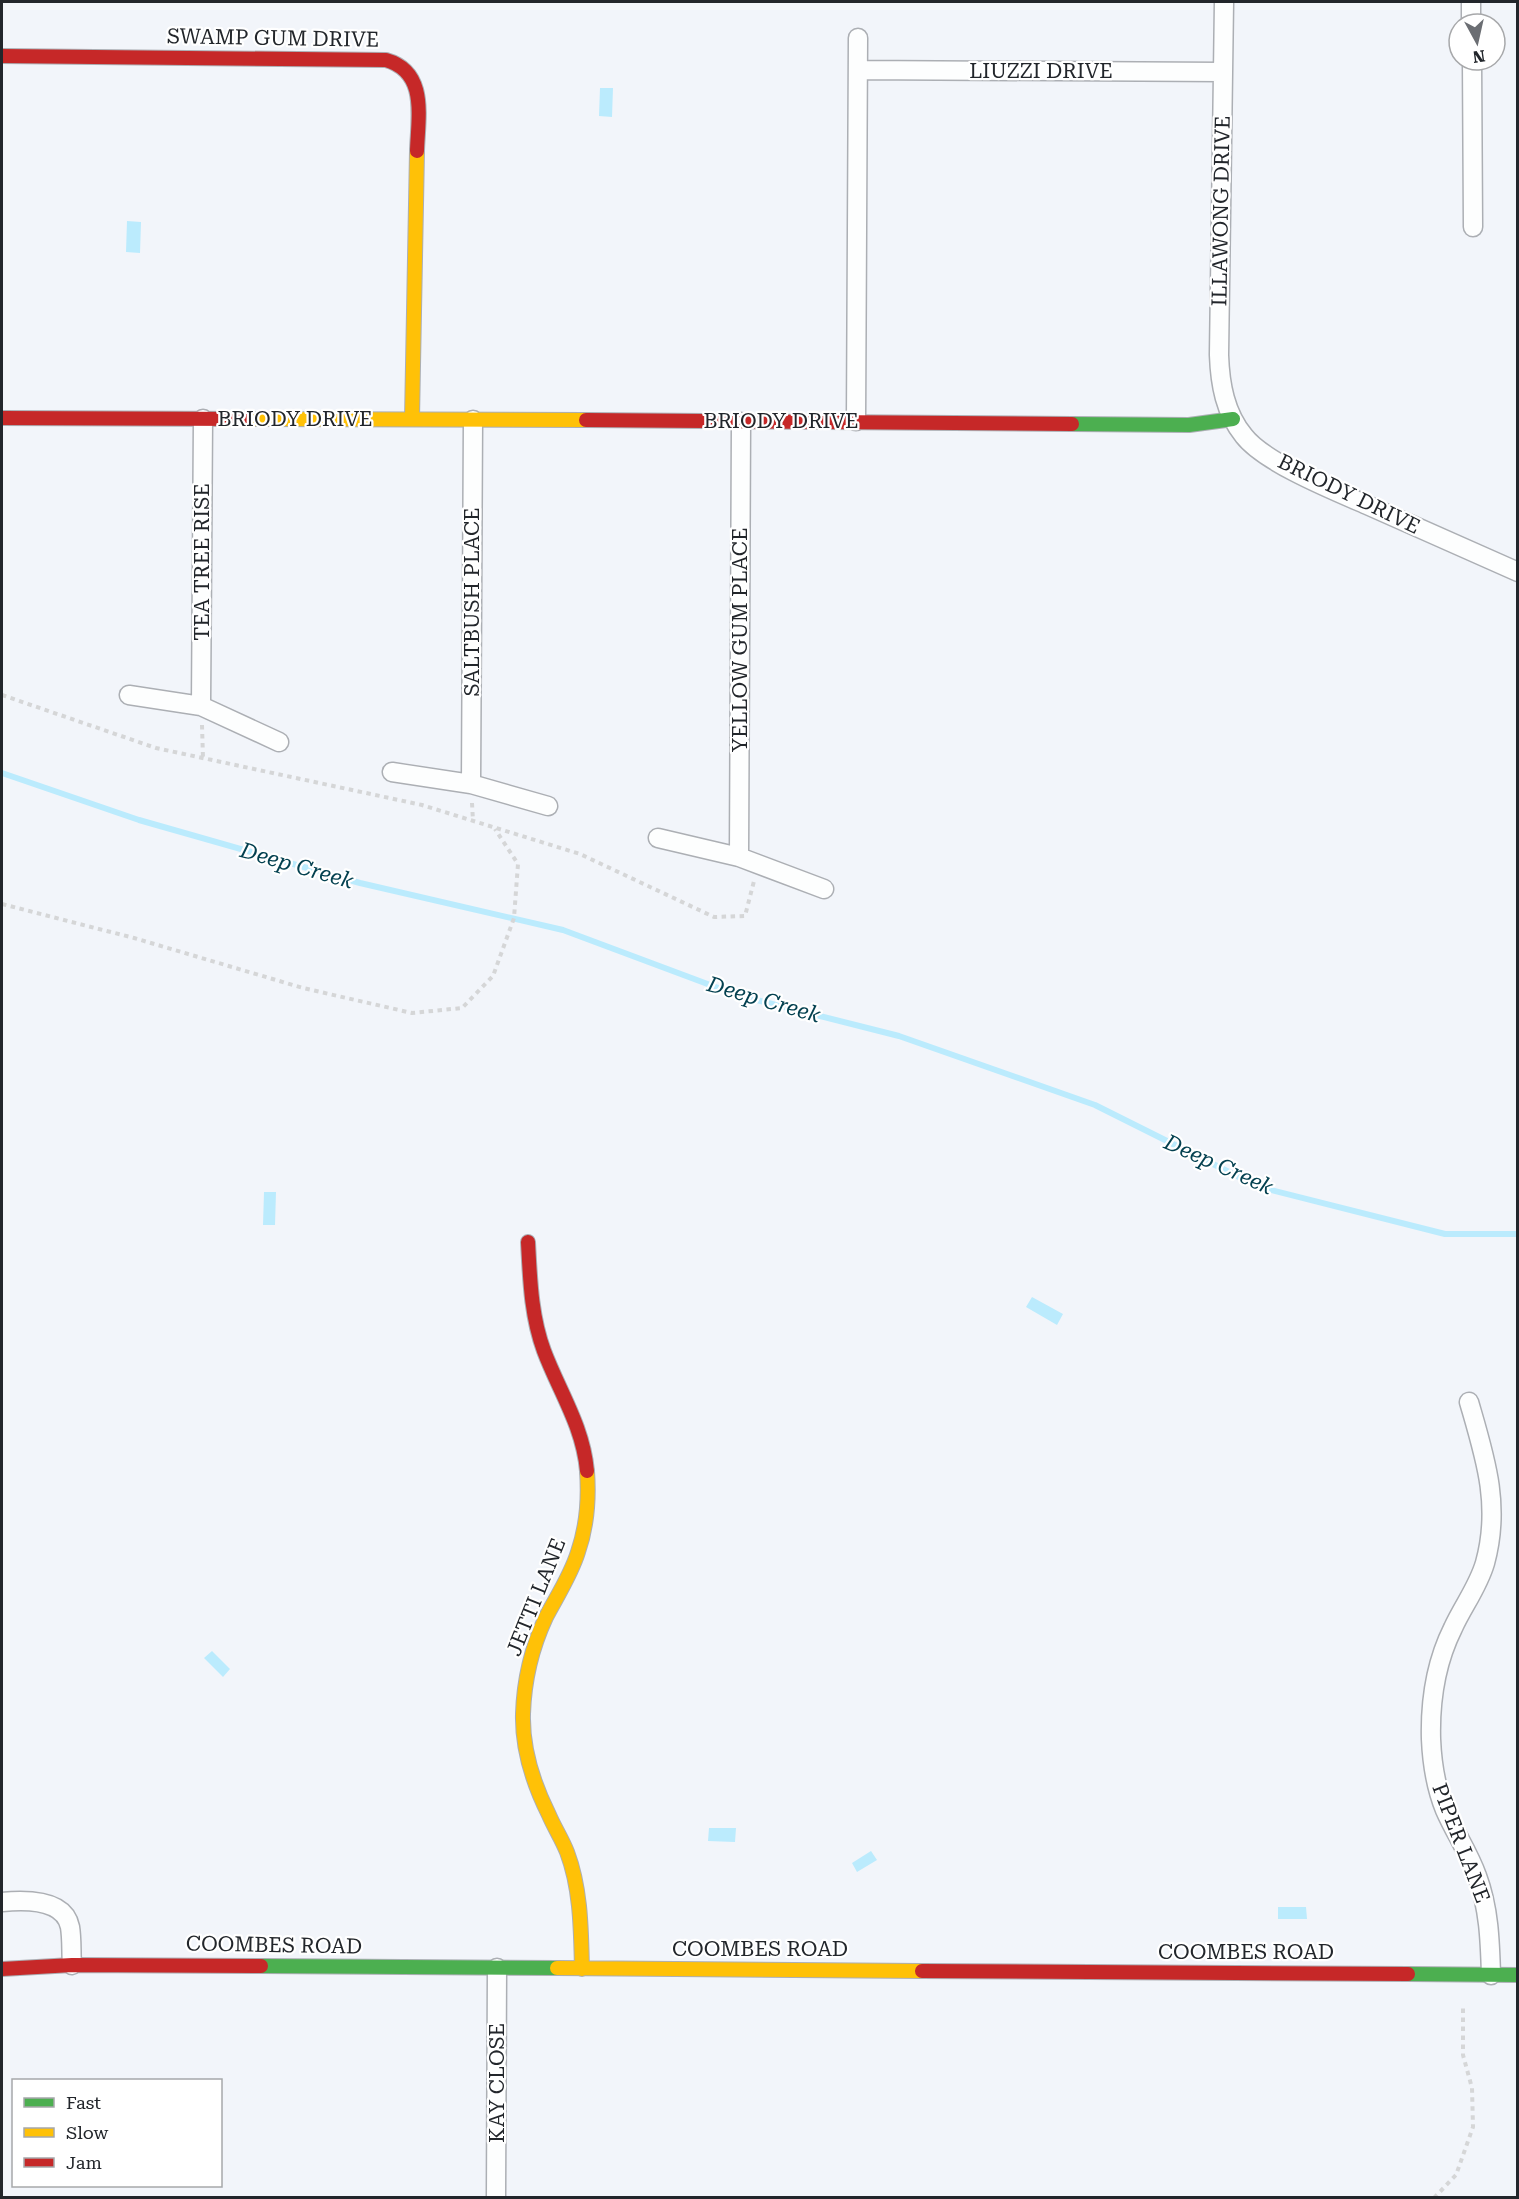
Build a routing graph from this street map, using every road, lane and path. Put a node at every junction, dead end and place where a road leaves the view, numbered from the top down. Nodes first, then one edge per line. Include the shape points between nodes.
1 (1224, 2) edge
2 (858, 38) dead end
3 (2, 56) edge
4 (858, 70) junction
5 (1223, 72) junction
6 (1472, 72) edge
7 (1473, 227) dead end
8 (2, 418) edge
9 (1233, 418) junction
10 (203, 419) junction
11 (412, 419) junction
12 (473, 420) junction
13 (856, 421) junction
14 (741, 422) junction
15 (1518, 572) edge
16 (2, 695) edge
17 (129, 695) dead end
18 (201, 706) junction
19 (279, 742) dead end
20 (203, 758) junction
21 (392, 772) dead end
22 (471, 784) junction
23 (548, 806) dead end
24 (495, 828) junction
25 (658, 838) dead end
26 (739, 857) junction
27 (758, 864) junction
28 (824, 888) dead end
29 (2, 904) edge
30 (528, 1242) dead end
31 (1470, 1402) dead end
32 (2, 1902) edge
33 (72, 1965) junction
34 (497, 1968) junction
35 (2, 1969) edge
36 (582, 1969) junction
37 (1491, 1975) junction
38 (1518, 1975) edge
39 (1463, 2007) dead end
40 (496, 2198) edge
41 (1434, 2198) edge

1 - 5 street, ILLAWONG DRIVE
2 - 4 street
3 - 11 street, SWAMP GUM DRIVE via 376,59 390,61 410,73 418,99
4 - 5 street, LIUZZI DRIVE
4 - 13 street
5 - 9 street, ILLAWONG DRIVE via 1219,355 1223,396
6 - 7 street
8 - 10 street, BRIODY DRIVE
9 - 13 street, BRIODY DRIVE via 1189,425
9 - 15 street, BRIODY DRIVE via 1244,437 1289,468
10 - 11 street, BRIODY DRIVE
10 - 18 street, TEA TREE RISE
11 - 12 street, BRIODY DRIVE
12 - 14 street, BRIODY DRIVE
12 - 22 street, SALTBUSH PLACE
13 - 14 street, BRIODY DRIVE
14 - 26 street, YELLOW GUM PLACE
16 - 20 path via 156,748
17 - 18 street
18 - 19 street
18 - 20 path
20 - 24 path via 422,806
21 - 22 street
22 - 23 street
24 - 27 path via 580,854 714,917 745,916
24 - 29 path via 518,864 514,918 493,976 462,1008 411,1013 303,988
25 - 26 street
26 - 27 street
27 - 28 street
30 - 36 street, JETTI LANE via 532,1316 579,1429 588,1503 570,1575 535,1647 525,1691 523,1729 532,1778 567,1850 574,1877 580,1906
31 - 37 street, PIPER LANE via 1489,1477 1492,1519 1485,1562 1439,1665 1431,1739 1445,1810 1485,1899
32 - 33 street via 37,1902 63,1914 70,1925
33 - 34 street, COOMBES ROAD
33 - 35 street, COOMBES ROAD
34 - 36 street, COOMBES ROAD
34 - 40 street, KAY CLOSE
36 - 37 street, COOMBES ROAD
37 - 38 street, COOMBES ROAD
39 - 41 path via 1463,2055 1472,2088 1473,2127 1456,2175

